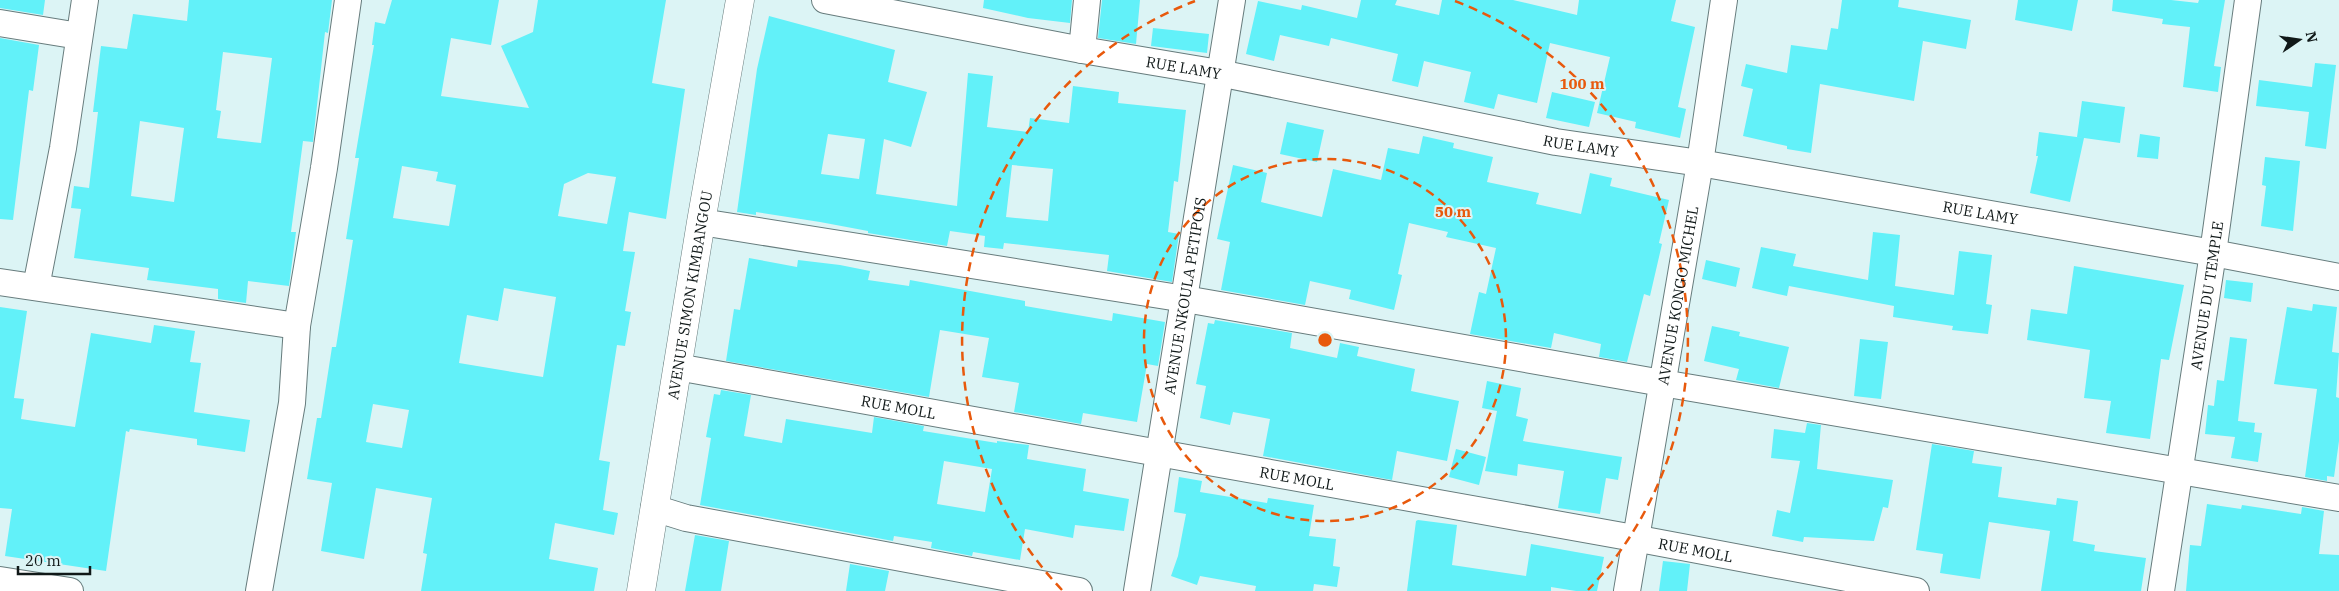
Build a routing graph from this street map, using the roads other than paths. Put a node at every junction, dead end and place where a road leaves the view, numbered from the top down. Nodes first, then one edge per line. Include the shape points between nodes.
1 (85, 0) edge
2 (348, 0) edge
3 (740, 0) edge
4 (824, 0) edge
5 (1087, 0) edge
6 (1232, 0) edge
7 (1724, 0) edge
8 (2248, 0) edge
9 (0, 23) edge
10 (79, 36) junction
11 (1082, 50) junction
12 (1219, 73) junction
13 (1700, 162) junction
14 (701, 222) junction
15 (2213, 252) junction
16 (2339, 277) edge
17 (0, 282) edge
18 (36, 287) junction
19 (1185, 299) junction
20 (296, 326) junction
21 (677, 367) junction
22 (1662, 383) junction
23 (1160, 453) junction
24 (2181, 471) junction
25 (2339, 498) edge
26 (654, 508) junction
27 (1634, 538) junction
28 (0, 580) edge
29 (70, 591) edge
30 (259, 591) edge
31 (641, 591) edge
32 (1079, 591) edge
33 (1137, 591) edge
34 (1627, 591) edge
35 (1916, 591) edge
36 (2162, 591) edge

1 - 10 street
2 - 20 street via 324,168
3 - 14 street, AVENUE SIMON KIMBANGOU
4 - 11 street, RUE LAMY
5 - 11 street
6 - 12 street, AVENUE NKOULA PETIPOIS
7 - 13 street, AVENUE KONGO MICHEL
8 - 15 street, AVENUE DU TEMPLE
9 - 10 street
10 - 18 street via 63,148
11 - 12 street, RUE LAMY
12 - 13 street, RUE LAMY via 1556,142
12 - 19 street, AVENUE NKOULA PETIPOIS
13 - 15 street, RUE LAMY
13 - 22 street, AVENUE KONGO MICHEL
14 - 19 street
14 - 21 street, AVENUE SIMON KIMBANGOU
15 - 16 street, RUE LAMY
15 - 24 street, AVENUE DU TEMPLE
17 - 18 street
18 - 20 street
19 - 22 street
19 - 23 street, AVENUE NKOULA PETIPOIS
20 - 30 street via 292,403
21 - 23 street, RUE MOLL
21 - 26 street, AVENUE SIMON KIMBANGOU
22 - 24 street
22 - 27 street, AVENUE KONGO MICHEL
23 - 27 street, RUE MOLL
23 - 33 street, AVENUE NKOULA PETIPOIS
24 - 25 street
24 - 36 street, AVENUE DU TEMPLE
26 - 31 street, AVENUE SIMON KIMBANGOU
26 - 32 street via 686,518
27 - 34 street, AVENUE KONGO MICHEL
27 - 35 street, RUE MOLL
28 - 29 street

